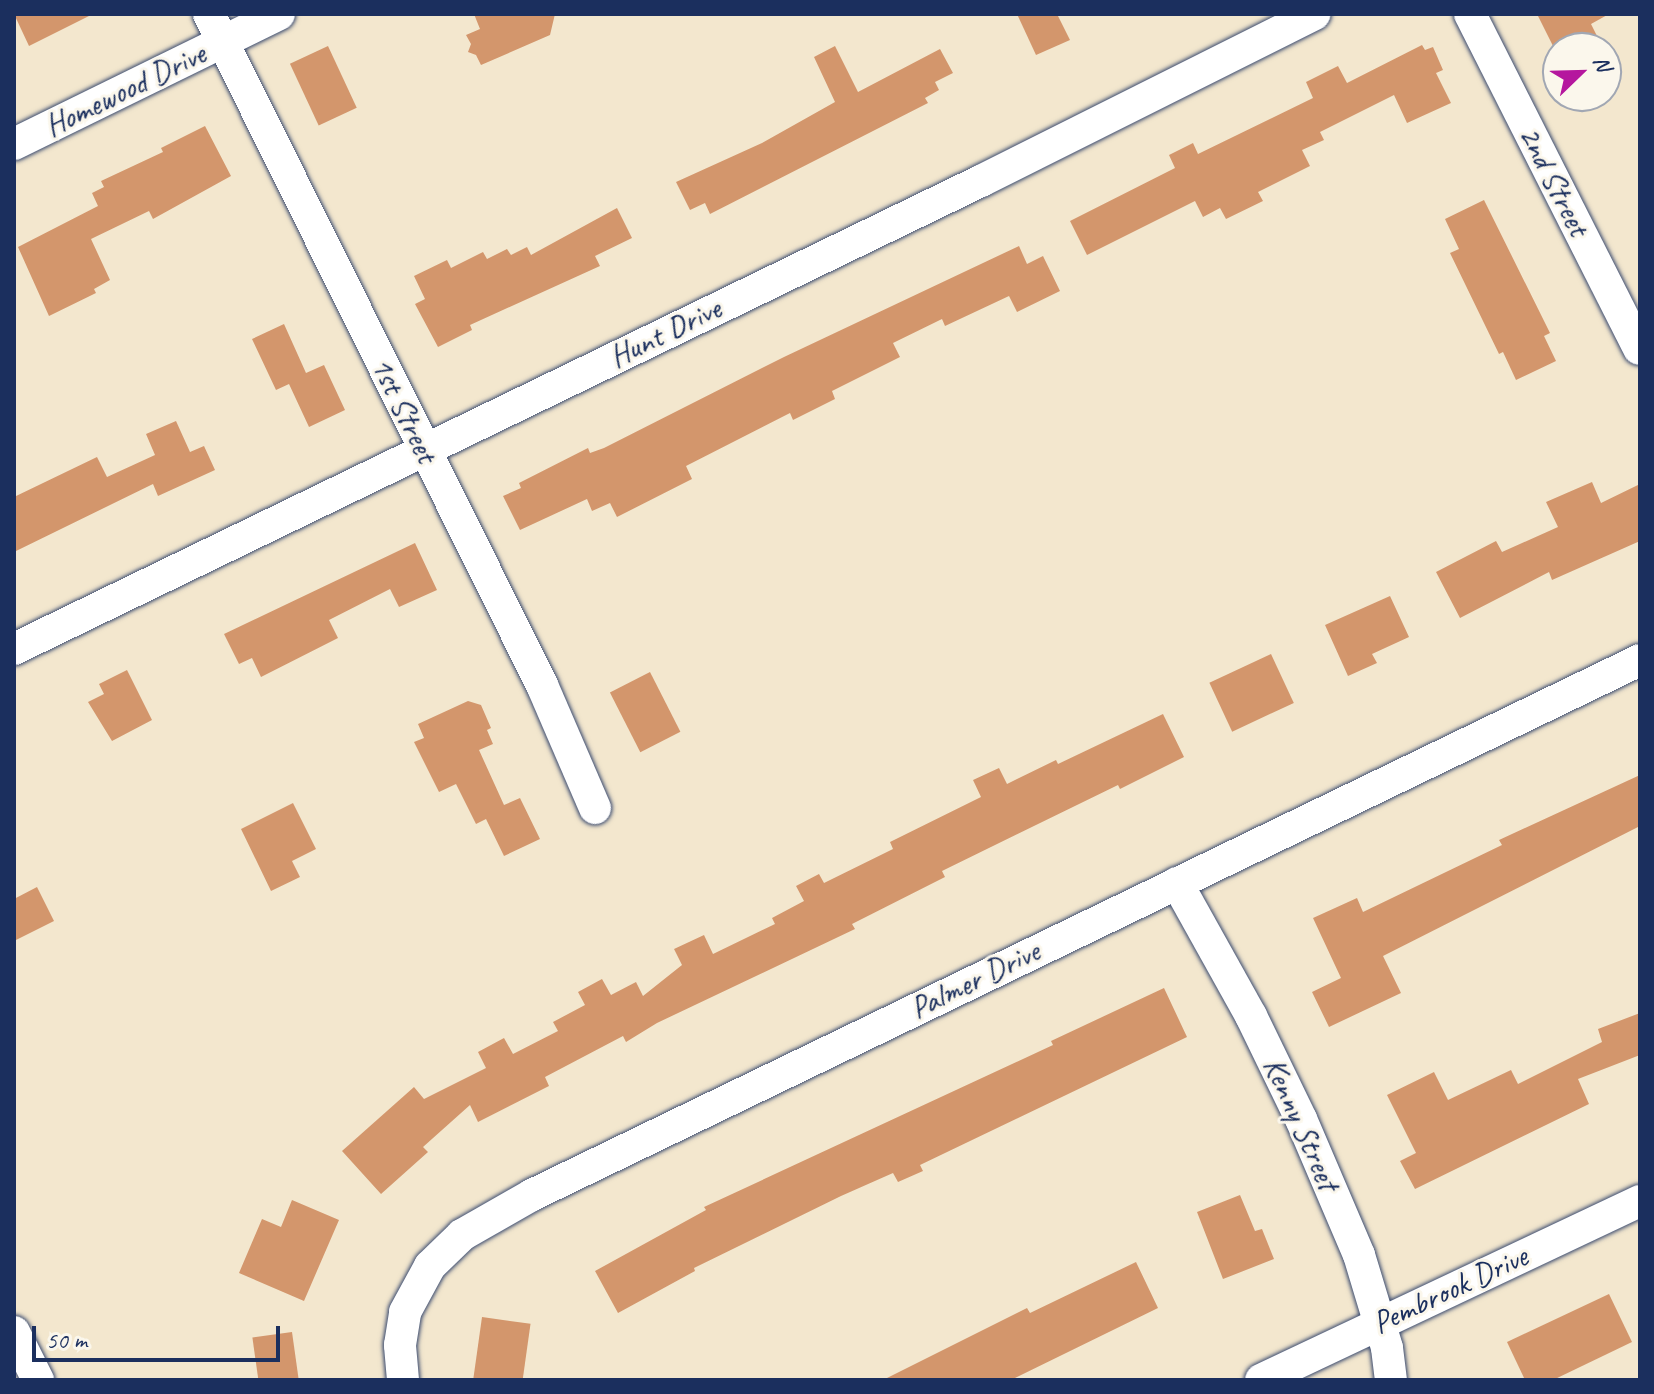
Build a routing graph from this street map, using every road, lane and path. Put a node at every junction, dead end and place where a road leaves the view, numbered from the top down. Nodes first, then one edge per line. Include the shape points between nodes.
1 (279, 14) edge
2 (1315, 14) edge
3 (1470, 14) edge
4 (216, 28) edge
5 (14, 144) edge
6 (1639, 349) edge
7 (424, 450) junction
8 (14, 649) edge
9 (1640, 660) edge
10 (595, 808) dead end
11 (1177, 883) junction
12 (1640, 1201) edge
13 (1380, 1323) junction
14 (14, 1332) edge
15 (38, 1380) edge
16 (403, 1380) edge
17 (1261, 1380) edge
18 (1391, 1380) edge

1 - 4 street, Homewood Drive
2 - 7 street, Hunt Drive
3 - 6 street, 2nd Street
4 - 5 street, Homewood Drive
4 - 7 street, 1st Street
7 - 8 street, Hunt Drive
7 - 10 street, 1st Street via 542,685
9 - 11 street, Palmer Drive
11 - 13 street, Kenny Street via 1301,1119 1359,1255
11 - 16 street, Palmer Drive via 532,1195 462,1235 430,1266 405,1312 400,1345
12 - 13 street, Pembrook Drive
13 - 17 street, Pembrook Drive
13 - 18 street, Kenny Street
14 - 15 street

